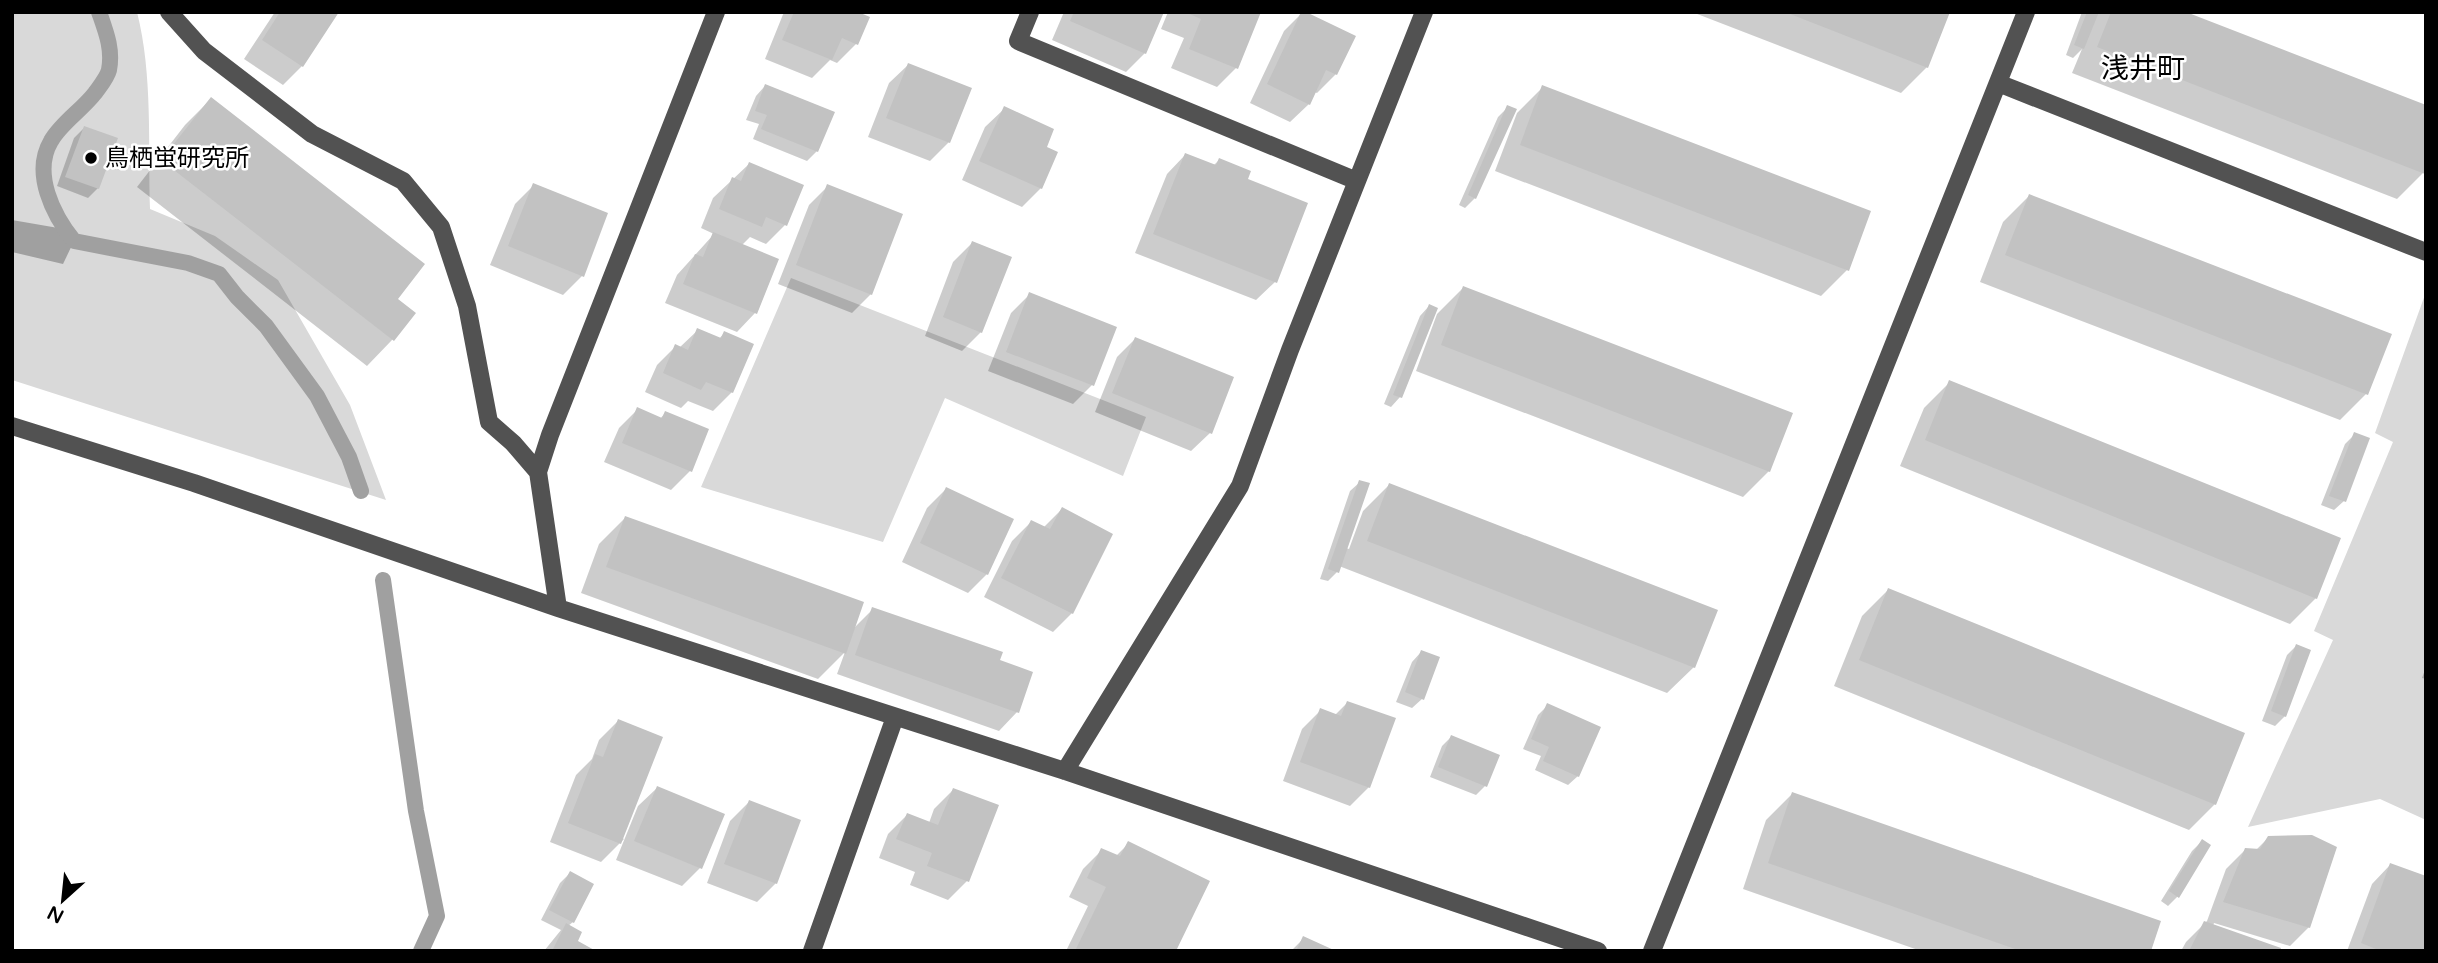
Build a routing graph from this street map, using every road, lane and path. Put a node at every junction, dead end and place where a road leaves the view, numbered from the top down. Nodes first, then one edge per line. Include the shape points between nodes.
1 (169, 12) edge
2 (716, 12) edge
3 (1030, 12) edge
4 (1424, 12) edge
5 (2026, 12) edge
6 (1998, 83) junction
7 (1357, 181) junction
8 (2426, 252) edge
9 (12, 426) edge
10 (538, 472) junction
11 (558, 608) junction
12 (895, 717) junction
13 (1065, 771) junction
14 (812, 951) edge
15 (1598, 951) edge
16 (1651, 951) edge

1 - 10 street via 204,51 312,134 403,181 441,227 467,306 489,422
2 - 10 street
3 - 7 street via 1018,41
4 - 7 street
5 - 6 street
6 - 8 street
6 - 16 street
7 - 13 street via 1240,486
9 - 11 street
10 - 11 street
11 - 12 street
12 - 13 street
12 - 14 street
13 - 15 street

